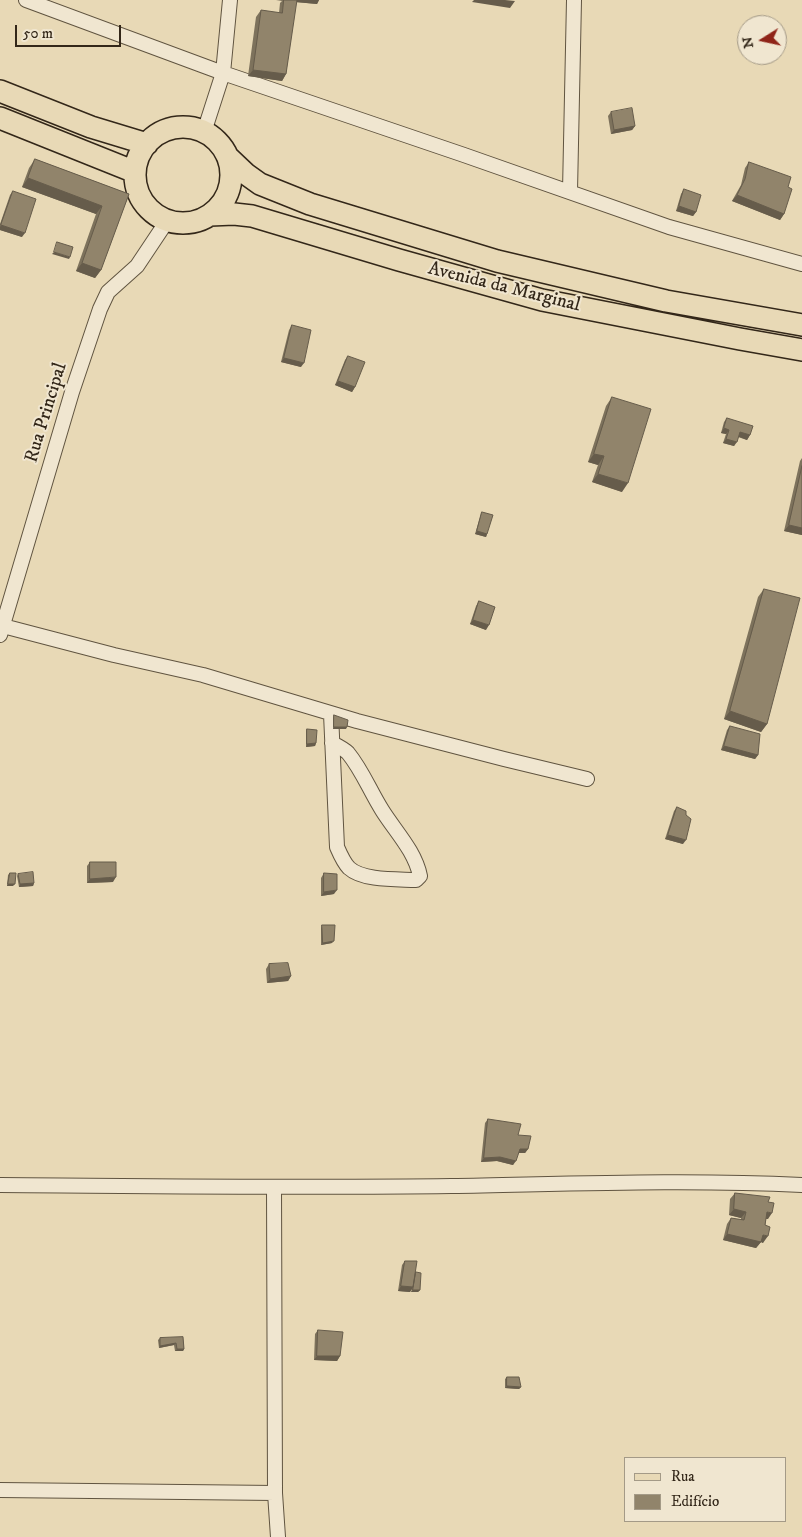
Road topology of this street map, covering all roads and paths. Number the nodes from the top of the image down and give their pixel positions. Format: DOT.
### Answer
graph roads {
  1 [pos="26,0"];
  2 [pos="230,0"];
  3 [pos="574,0"];
  4 [pos="223,73"];
  5 [pos="0,92"];
  6 [pos="0,118"];
  7 [pos="204,132"];
  8 [pos="147,144"];
  9 [pos="227,156"];
  10 [pos="135,172"];
  11 [pos="570,191"];
  12 [pos="210,215"];
  13 [pos="166,220"];
  14 [pos="802,264"];
  15 [pos="802,325"];
  16 [pos="802,350"];
  17 [pos="1,630"];
  18 [pos="331,714"];
  19 [pos="332,742"];
  20 [pos="587,779"];
  21 [pos="0,1185"];
  22 [pos="802,1185"];
  23 [pos="274,1187"];
  24 [pos="0,1490"];
  25 [pos="275,1493"];
  26 [pos="278,1537"];
  1 -- 4 [label="street"];
  2 -- 4 [label="street"];
  3 -- 11 [label="street"];
  4 -- 7 [label="street"];
  4 -- 11 [label="street"];
  5 -- 8 [label="main road"];
  6 -- 10 [label="main road"];
  7 -- 8 [label="main road"];
  7 -- 9 [label="main road"];
  8 -- 10 [label="main road"];
  9 -- 12 [label="main road"];
  9 -- 15 [label="main road, Avenida da Marginal"];
  10 -- 13 [label="main road"];
  11 -- 14 [label="street"];
  12 -- 13 [label="main road"];
  12 -- 16 [label="main road, Avenida da Marginal"];
  13 -- 17 [label="street, Rua Principal"];
  17 -- 18 [label="street"];
  18 -- 19 [label="street"];
  18 -- 20 [label="street"];
  19 -- 19 [label="street"];
  21 -- 23 [label="street"];
  22 -- 23 [label="street"];
  23 -- 25 [label="street"];
  24 -- 25 [label="street"];
  25 -- 26 [label="street"];
}
